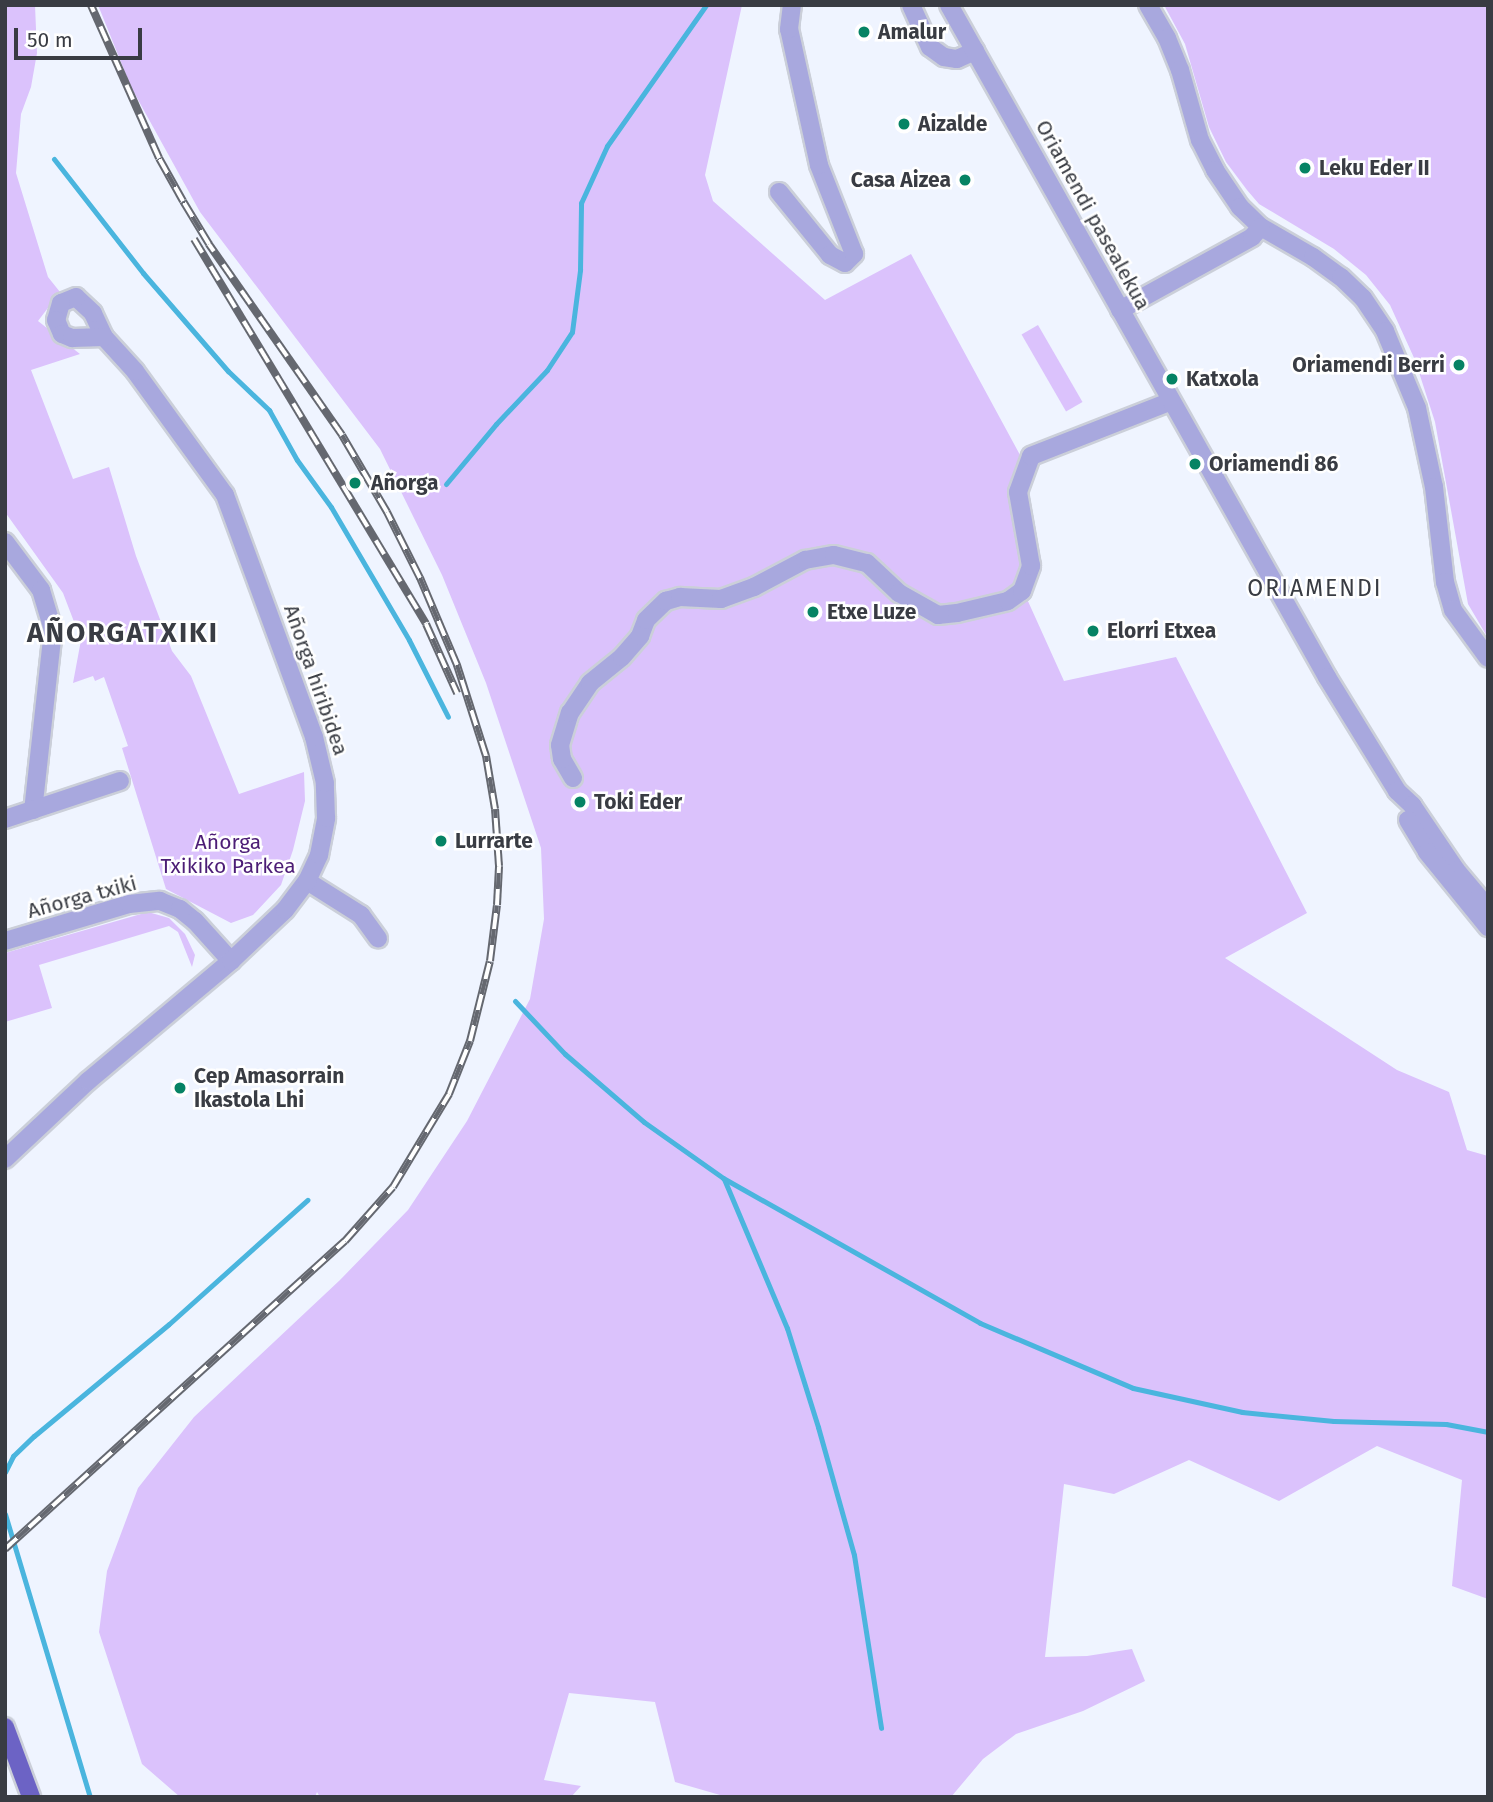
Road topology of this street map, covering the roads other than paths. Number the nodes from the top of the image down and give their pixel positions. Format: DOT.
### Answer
graph roads {
  1 [pos="792,5"];
  2 [pos="911,5"];
  3 [pos="949,5"];
  4 [pos="1148,5"];
  5 [pos="975,51"];
  6 [pos="779,192"];
  7 [pos="1261,228"];
  8 [pos="1120,310"];
  9 [pos="104,337"];
  10 [pos="1171,401"];
  11 [pos="5,542"];
  12 [pos="1488,658"];
  13 [pos="573,778"];
  14 [pos="120,782"];
  15 [pos="1397,790"];
  16 [pos="33,810"];
  17 [pos="5,819"];
  18 [pos="307,881"];
  19 [pos="1488,908"];
  20 [pos="1488,927"];
  21 [pos="378,938"];
  22 [pos="5,941"];
  23 [pos="230,961"];
  24 [pos="5,1158"];
  25 [pos="5,1727"];
  26 [pos="31,1797"];
  1 -- 6 [label="street"];
  2 -- 5 [label="street"];
  3 -- 5 [label="street, Oriamendi pasealekua"];
  4 -- 7 [label="street"];
  5 -- 8 [label="street, Oriamendi pasealekua"];
  7 -- 8 [label="street"];
  7 -- 12 [label="street"];
  8 -- 10 [label="street, Oriamendi pasealekua"];
  9 -- 9 [label="street, Añorga hiribidea"];
  9 -- 18 [label="street, Añorga hiribidea"];
  10 -- 13 [label="street"];
  10 -- 15 [label="street, Oriamendi pasealekua"];
  11 -- 16 [label="street"];
  14 -- 16 [label="street"];
  15 -- 19 [label="street, Oriamendi pasealekua"];
  15 -- 20 [label="street, Oriamendi pasealekua"];
  16 -- 17 [label="street"];
  18 -- 21 [label="street"];
  18 -- 23 [label="street, Añorga hiribidea"];
  22 -- 23 [label="street, Añorga txiki"];
  23 -- 24 [label="street, Añorga hiribidea"];
  25 -- 26 [label="main road"];
}
